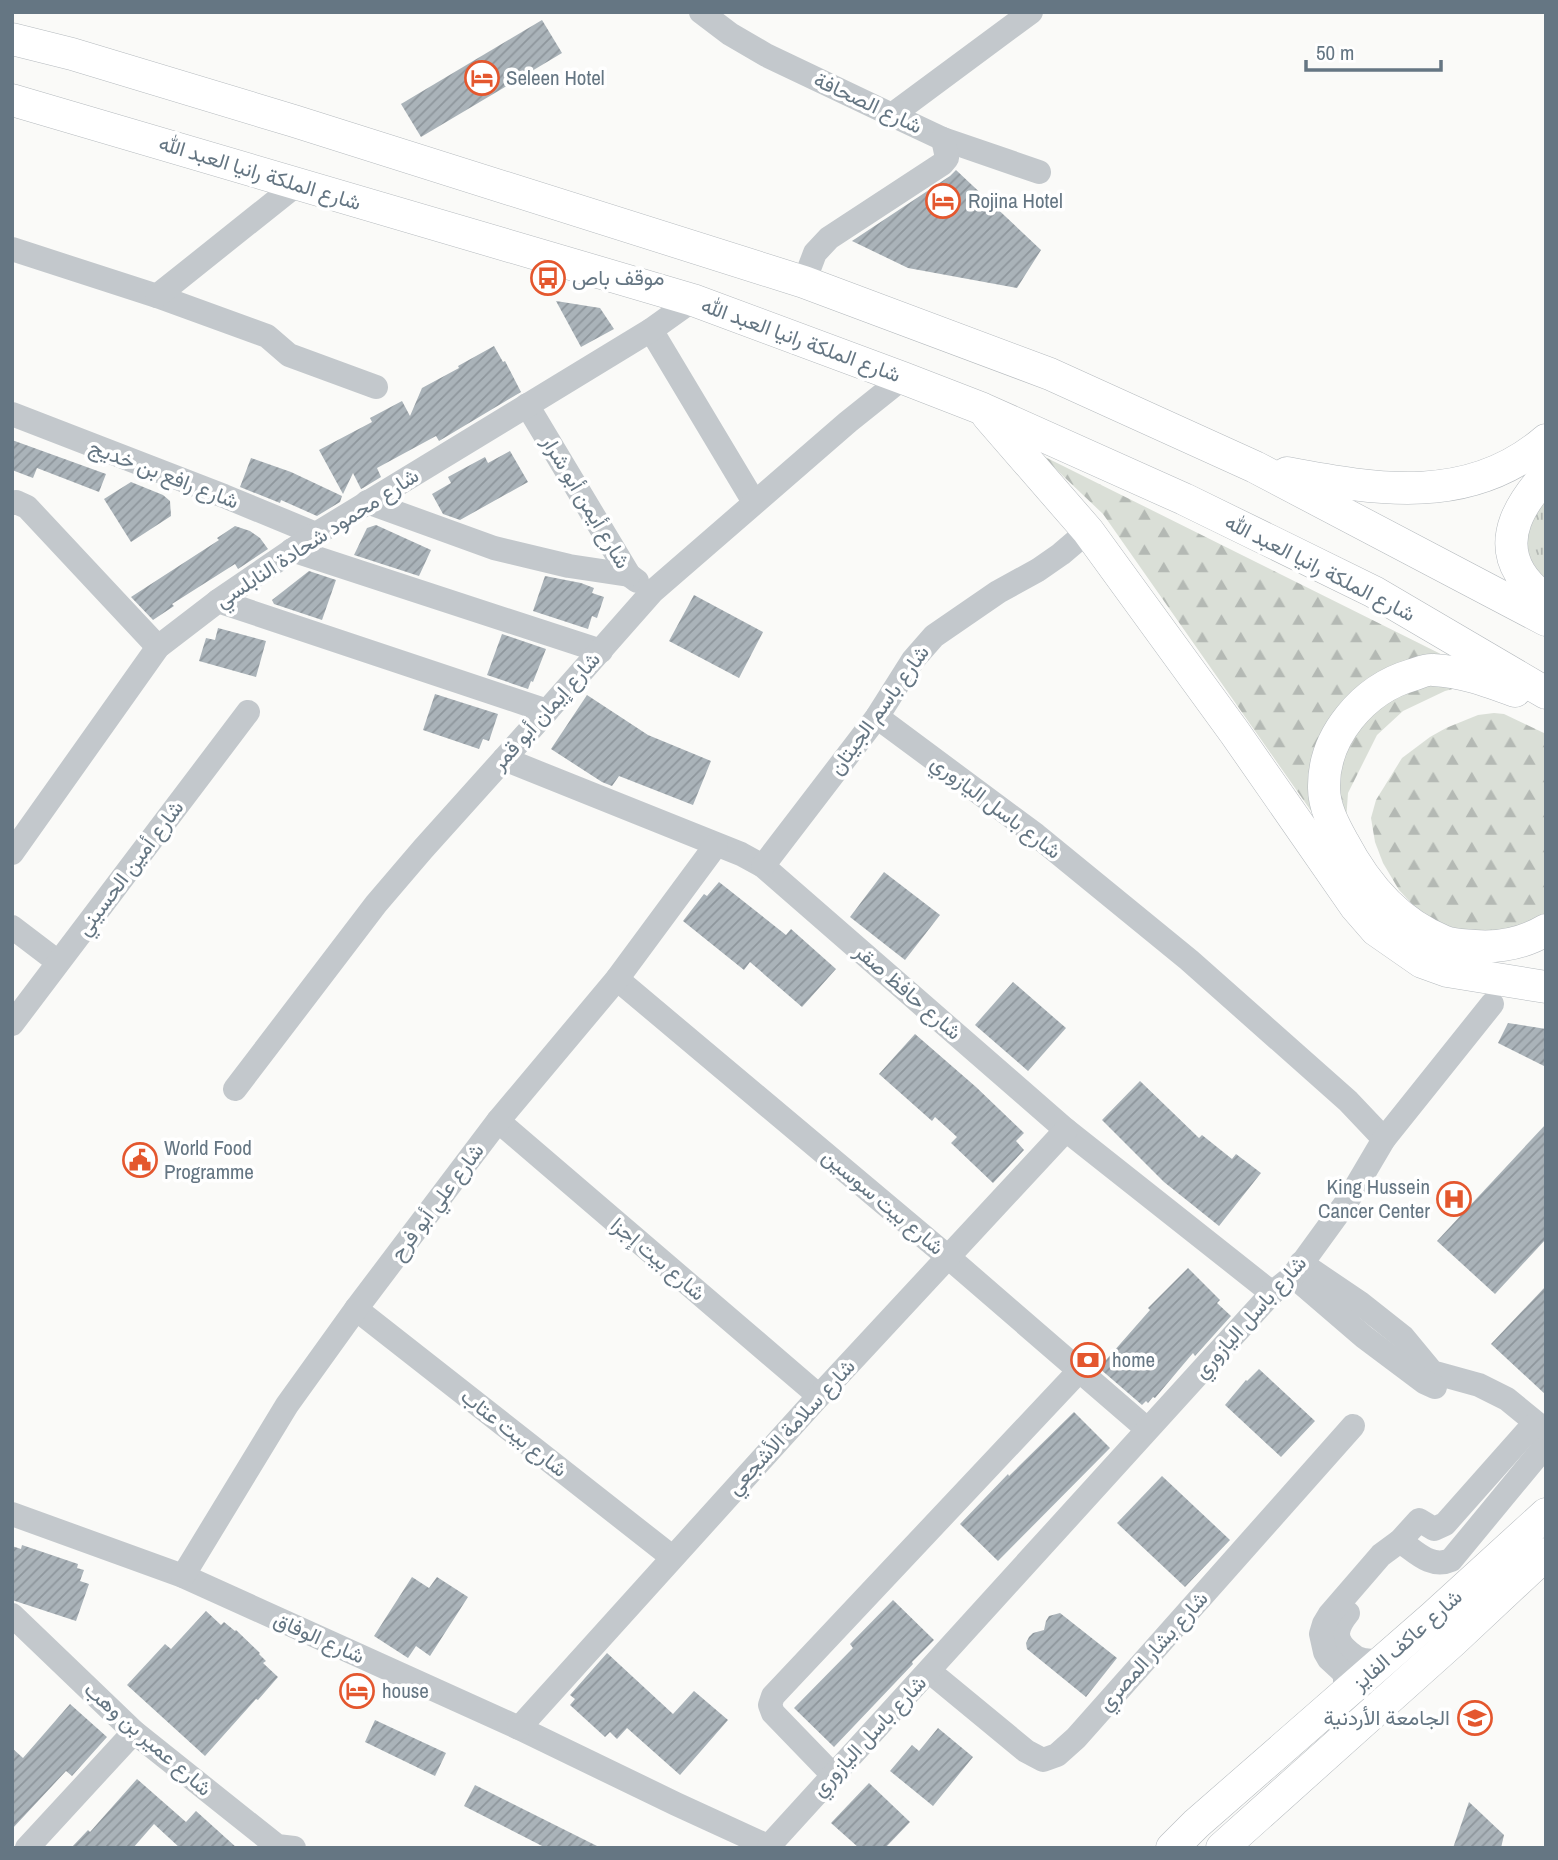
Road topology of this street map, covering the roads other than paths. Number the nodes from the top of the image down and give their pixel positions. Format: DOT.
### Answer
graph roads {
  1 [pos="1031,12"];
  2 [pos="704,13"];
  3 [pos="12,39"];
  4 [pos="12,100"];
  5 [pos="891,115"];
  6 [pos="943,139"];
  7 [pos="1039,172"];
  8 [pos="296,184"];
  9 [pos="12,249"];
  10 [pos="804,282"];
  11 [pos="157,296"];
  12 [pos="693,300"];
  13 [pos="652,330"];
  14 [pos="904,377"];
  15 [pos="376,387"];
  16 [pos="527,405"];
  17 [pos="983,409"];
  18 [pos="12,414"];
  19 [pos="1546,440"];
  20 [pos="1255,467"];
  21 [pos="1546,475"];
  22 [pos="367,502"];
  23 [pos="754,502"];
  24 [pos="12,503"];
  25 [pos="1088,531"];
  26 [pos="316,534"];
  27 [pos="292,550"];
  28 [pos="629,575"];
  29 [pos="652,592"];
  30 [pos="218,600"];
  31 [pos="1546,601"];
  32 [pos="1546,620"];
  33 [pos="158,648"];
  34 [pos="601,651"];
  35 [pos="1546,693"];
  36 [pos="1546,699"];
  37 [pos="547,711"];
  38 [pos="248,712"];
  39 [pos="877,717"];
  40 [pos="503,759"];
  41 [pos="716,845"];
  42 [pos="12,853"];
  43 [pos="763,866"];
  44 [pos="12,927"];
  45 [pos="1546,930"];
  46 [pos="58,962"];
  47 [pos="617,979"];
  48 [pos="1546,987"];
  49 [pos="1492,1004"];
  50 [pos="12,1024"];
  51 [pos="235,1089"];
  52 [pos="498,1121"];
  53 [pos="1066,1130"];
  54 [pos="1384,1139"];
  55 [pos="948,1257"];
  56 [pos="1297,1270"];
  57 [pos="1272,1293"];
  58 [pos="356,1309"];
  59 [pos="1079,1371"];
  60 [pos="819,1396"];
  61 [pos="1353,1426"];
  62 [pos="1147,1429"];
  63 [pos="1541,1431"];
  64 [pos="1546,1514"];
  65 [pos="17,1518"];
  66 [pos="1400,1541"];
  67 [pos="1546,1553"];
  68 [pos="672,1557"];
  69 [pos="183,1576"];
  70 [pos="12,1615"];
  71 [pos="1387,1659"];
  72 [pos="929,1671"];
  73 [pos="1340,1699"];
  74 [pos="519,1728"];
  75 [pos="134,1732"];
  76 [pos="833,1775"];
  77 [pos="12,1843"];
  78 [pos="282,1847"];
  79 [pos="770,1847"];
  80 [pos="18,1848"];
  81 [pos="27,1848"];
  82 [pos="1172,1848"];
  83 [pos="1222,1848"];
  1 -- 5 [label="street"];
  2 -- 5 [label="street, شارع الصحافة"];
  3 -- 10 [label="main road"];
  4 -- 8 [label="main road, شارع الملكة رانيا العبد الله"];
  5 -- 6 [label="street, شارع الصحافة"];
  6 -- 7 [label="street, شارع الصحافة"];
  6 -- 10 [label="street"];
  8 -- 11 [label="street"];
  8 -- 12 [label="main road, شارع الملكة رانيا العبد الله"];
  9 -- 11 [label="street"];
  10 -- 20 [label="main road"];
  11 -- 15 [label="street"];
  12 -- 13 [label="street, شارع محمود شحادة النابلسي"];
  12 -- 14 [label="main road, شارع الملكة رانيا العبد الله"];
  13 -- 16 [label="street, شارع محمود شحادة النابلسي"];
  13 -- 23 [label="street"];
  14 -- 17 [label="main road, شارع الملكة رانيا العبد الله"];
  14 -- 23 [label="street, شارع إيمان أبو قمر"];
  16 -- 22 [label="street, شارع محمود شحادة النابلسي"];
  16 -- 28 [label="street, شارع أيمن أبو شرار"];
  17 -- 25 [label="main road"];
  17 -- 35 [label="main road, شارع الملكة رانيا العبد الله"];
  18 -- 26 [label="street, شارع رافع بن خديج"];
  19 -- 20 [label="main road"];
  20 -- 32 [label="main road"];
  21 -- 31 [label="main road"];
  22 -- 26 [label="street, شارع محمود شحادة النابلسي"];
  22 -- 28 [label="street"];
  23 -- 29 [label="street, شارع إيمان أبو قمر"];
  24 -- 33 [label="street"];
  25 -- 39 [label="street, شارع باسم الجيتان"];
  25 -- 48 [label="main road"];
  26 -- 27 [label="street, شارع محمود شحادة النابلسي"];
  27 -- 30 [label="street, شارع محمود شحادة النابلسي"];
  27 -- 34 [label="street"];
  28 -- 29 [label="street, شارع أيمن أبو شرار"];
  29 -- 34 [label="street, شارع إيمان أبو قمر"];
  30 -- 33 [label="street, شارع محمود شحادة النابلسي"];
  30 -- 37 [label="street"];
  33 -- 42 [label="street, شارع محمود شحادة النابلسي"];
  34 -- 37 [label="street, شارع إيمان أبو قمر"];
  36 -- 45 [label="main road"];
  37 -- 40 [label="street, شارع إيمان أبو قمر"];
  38 -- 46 [label="street, شارع أمين الحسيني"];
  39 -- 43 [label="street, شارع باسم الجيتان"];
  39 -- 54 [label="street, شارع باسل اليازوري"];
  40 -- 41 [label="street, شارع حافظ صقر"];
  40 -- 51 [label="street, شارع إيمان أبو قمر"];
  41 -- 43 [label="street, شارع حافظ صقر"];
  41 -- 47 [label="street, شارع علي أبو فرح"];
  43 -- 53 [label="street, شارع حافظ صقر"];
  44 -- 46 [label="street"];
  46 -- 50 [label="street, شارع أمين الحسيني"];
  47 -- 52 [label="street, شارع علي أبو فرح"];
  47 -- 55 [label="street, شارع بيت سوسين"];
  49 -- 54 [label="street"];
  52 -- 58 [label="street, شارع علي أبو فرح"];
  52 -- 60 [label="street, شارع بيت إجزا"];
  53 -- 55 [label="street, شارع سلامة الأشجعي"];
  53 -- 57 [label="street, شارع حافظ صقر"];
  54 -- 56 [label="street, شارع باسل اليازوري"];
  55 -- 59 [label="street, شارع بيت سوسين"];
  55 -- 60 [label="street, شارع سلامة الأشجعي"];
  56 -- 57 [label="street, شارع باسل اليازوري"];
  56 -- 63 [label="street"];
  57 -- 62 [label="street, شارع باسل اليازوري"];
  58 -- 68 [label="street, شارع بيت عتاب"];
  58 -- 69 [label="street, شارع علي أبو فرح"];
  59 -- 62 [label="street, شارع بيت سوسين"];
  59 -- 76 [label="street"];
  60 -- 68 [label="street, شارع سلامة الأشجعي"];
  61 -- 72 [label="street, شارع بشار المصري"];
  62 -- 72 [label="street, شارع باسل اليازوري"];
  63 -- 66 [label="street"];
  63 -- 66 [label="street"];
  64 -- 71 [label="main road, شارع عاكف الفايز"];
  65 -- 69 [label="street, شارع الوفاق"];
  66 -- 71 [label="street"];
  66 -- 73 [label="street"];
  67 -- 83 [label="main road, شارع عاكف الفايز"];
  68 -- 74 [label="street, شارع سلامة الأشجعي"];
  69 -- 74 [label="street, شارع الوفاق"];
  70 -- 75 [label="street, شارع عمير بن وهب"];
  71 -- 73 [label="main road, شارع عاكف الفايز"];
  72 -- 76 [label="street, شارع باسل اليازوري"];
  73 -- 82 [label="main road, شارع عاكف الفايز"];
  74 -- 79 [label="street, شارع الوفاق"];
  75 -- 78 [label="street, شارع عمير بن وهب"];
  75 -- 81 [label="street"];
  76 -- 79 [label="street, شارع باسل اليازوري"];
  77 -- 80 [label="street"];
}
